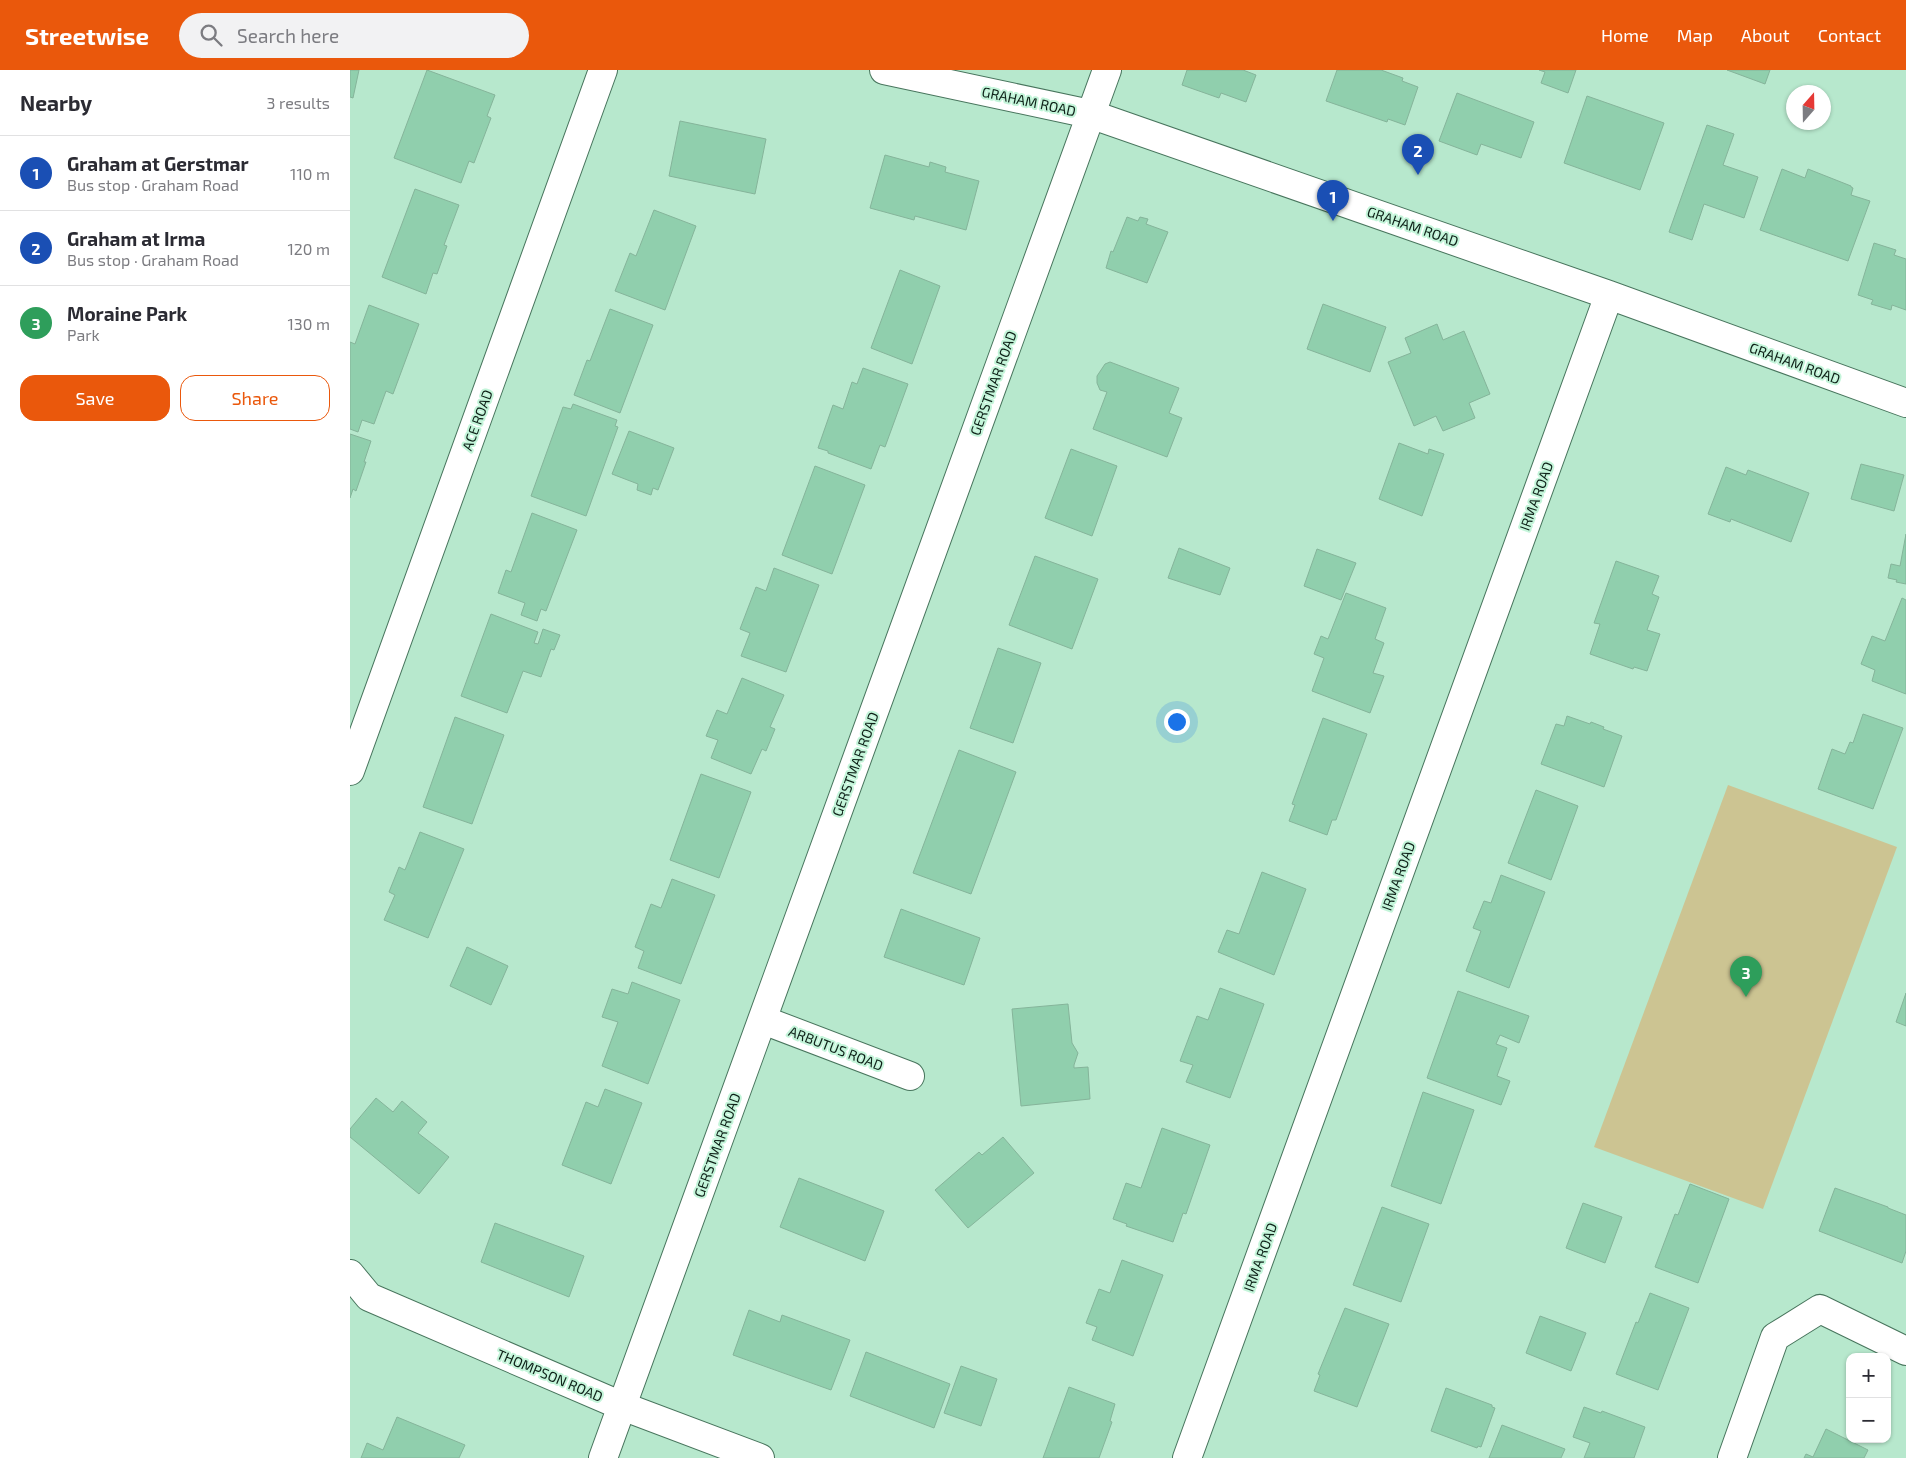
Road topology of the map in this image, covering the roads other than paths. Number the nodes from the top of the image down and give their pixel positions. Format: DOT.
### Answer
graph roads {
  1 [pos="603,70"];
  2 [pos="884,70"];
  3 [pos="1107,70"];
  4 [pos="1090,114"];
  5 [pos="1609,295"];
  6 [pos="1906,403"];
  7 [pos="350,770"];
  8 [pos="763,1020"];
  9 [pos="910,1076"];
  10 [pos="350,1274"];
  11 [pos="1906,1350"];
  12 [pos="622,1406"];
  13 [pos="603,1458"];
  14 [pos="760,1458"];
  15 [pos="1187,1458"];
  16 [pos="1732,1458"];
  1 -- 7 [label="street, ACE ROAD"];
  2 -- 4 [label="street, GRAHAM ROAD"];
  3 -- 4 [label="street, GERSTMAR ROAD"];
  4 -- 5 [label="street, GRAHAM ROAD"];
  4 -- 8 [label="street, GERSTMAR ROAD"];
  5 -- 6 [label="street, GRAHAM ROAD"];
  5 -- 15 [label="street, IRMA ROAD"];
  8 -- 9 [label="street, ARBUTUS ROAD"];
  8 -- 12 [label="street, GERSTMAR ROAD"];
  10 -- 12 [label="street, THOMPSON ROAD"];
  11 -- 16 [label="street"];
  12 -- 13 [label="street, GERSTMAR ROAD"];
  12 -- 14 [label="street, THOMPSON ROAD"];
}
